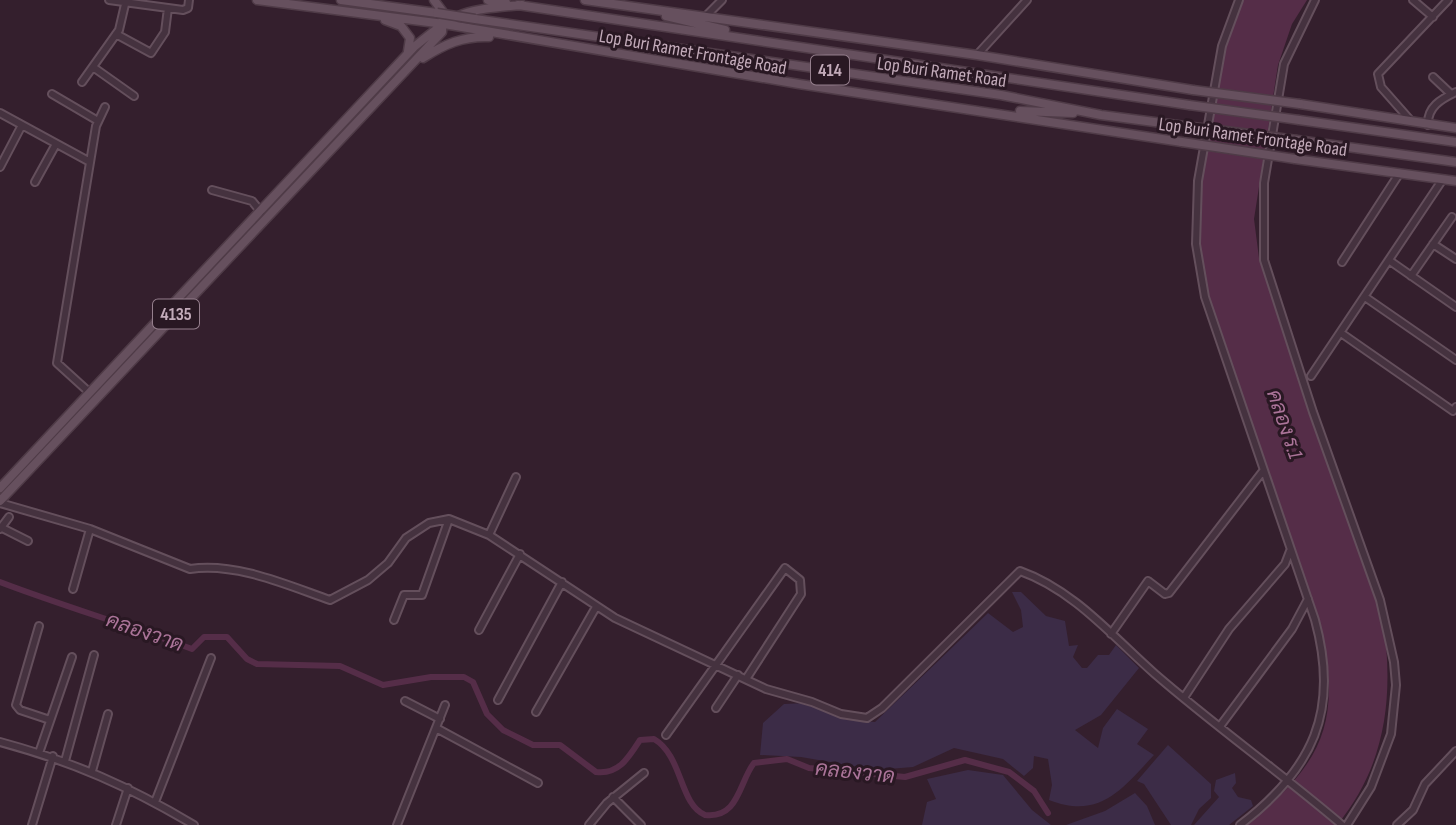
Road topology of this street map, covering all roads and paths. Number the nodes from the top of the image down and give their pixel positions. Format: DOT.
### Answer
graph roads {
  1 [pos="109,0"];
  2 [pos="189,0"];
  3 [pos="257,0"];
  4 [pos="341,0"];
  5 [pos="434,0"];
  6 [pos="488,0"];
  7 [pos="585,0"];
  8 [pos="722,0"];
  9 [pos="1027,0"];
  10 [pos="1239,0"];
  11 [pos="1315,0"];
  12 [pos="1413,0"];
  13 [pos="1448,0"];
  14 [pos="125,1"];
  15 [pos="522,5"];
  16 [pos="168,8"];
  17 [pos="636,9"];
  18 [pos="365,14"];
  19 [pos="706,16"];
  20 [pos="1433,17"];
  21 [pos="444,24"];
  22 [pos="116,34"];
  23 [pos="527,40"];
  24 [pos="779,43"];
  25 [pos="977,55"];
  26 [pos="405,57"];
  27 [pos="414,64"];
  28 [pos="93,67"];
  29 [pos="1004,76"];
  30 [pos="1433,77"];
  31 [pos="82,82"];
  32 [pos="1453,93"];
  33 [pos="52,94"];
  34 [pos="1001,94"];
  35 [pos="134,96"];
  36 [pos="105,107"];
  37 [pos="970,108"];
  38 [pos="0,114"];
  39 [pos="1101,115"];
  40 [pos="99,121"];
  41 [pos="1411,121"];
  42 [pos="22,125"];
  43 [pos="1427,125"];
  44 [pos="1456,128"];
  45 [pos="1456,142"];
  46 [pos="56,144"];
  47 [pos="90,162"];
  48 [pos="1456,162"];
  49 [pos="0,167"];
  50 [pos="1399,174"];
  51 [pos="1443,179"];
  52 [pos="1456,181"];
  53 [pos="35,182"];
  54 [pos="212,190"];
  55 [pos="261,212"];
  56 [pos="1452,217"];
  57 [pos="1433,244"];
  58 [pos="1456,259"];
  59 [pos="1390,261"];
  60 [pos="1342,262"];
  61 [pos="1411,276"];
  62 [pos="1365,297"];
  63 [pos="1456,307"];
  64 [pos="1341,333"];
  65 [pos="1456,360"];
  66 [pos="1311,376"];
  67 [pos="90,393"];
  68 [pos="1456,407"];
  69 [pos="1263,471"];
  70 [pos="516,477"];
  71 [pos="0,488"];
  72 [pos="0,502"];
  73 [pos="9,517"];
  74 [pos="449,519"];
  75 [pos="0,528"];
  76 [pos="90,529"];
  77 [pos="489,535"];
  78 [pos="28,541"];
  79 [pos="1291,550"];
  80 [pos="520,554"];
  81 [pos="562,582"];
  82 [pos="73,589"];
  83 [pos="1308,599"];
  84 [pos="597,607"];
  85 [pos="394,620"];
  86 [pos="39,626"];
  87 [pos="479,630"];
  88 [pos="1111,634"];
  89 [pos="94,655"];
  90 [pos="72,657"];
  91 [pos="211,658"];
  92 [pos="716,664"];
  93 [pos="738,675"];
  94 [pos="747,679"];
  95 [pos="1185,696"];
  96 [pos="498,700"];
  97 [pos="405,701"];
  98 [pos="445,705"];
  99 [pos="716,708"];
  100 [pos="536,712"];
  101 [pos="108,714"];
  102 [pos="440,719"];
  103 [pos="50,720"];
  104 [pos="1221,725"];
  105 [pos="436,728"];
  106 [pos="666,734"];
  107 [pos="0,742"];
  108 [pos="1456,751"];
  109 [pos="39,753"];
  110 [pos="53,757"];
  111 [pos="65,761"];
  112 [pos="92,771"];
  113 [pos="644,773"];
  114 [pos="1289,781"];
  115 [pos="538,783"];
  116 [pos="128,788"];
  117 [pos="613,797"];
  118 [pos="155,802"];
  119 [pos="179,816"];
  120 [pos="1343,824"];
  121 [pos="32,825"];
  122 [pos="116,825"];
  123 [pos="176,825"];
  124 [pos="194,825"];
  125 [pos="397,825"];
  126 [pos="589,825"];
  127 [pos="641,825"];
  128 [pos="1240,825"];
  129 [pos="1397,825"];
  1 -- 14 [label="street"];
  2 -- 16 [label="street"];
  3 -- 18 [label="main road, Lop Buri Ramet Frontage Road / 414"];
  4 -- 34 [label="main road, Lop Buri Ramet Road / 414, bridge"];
  5 -- 21 [label="main road"];
  6 -- 15 [label="main road, Lop Buri Ramet Road / 414"];
  7 -- 17 [label="main road, Lop Buri Ramet Frontage Road / 414"];
  8 -- 19 [label="street"];
  9 -- 25 [label="street"];
  10 -- 69 [label="street"];
  11 -- 120 [label="street"];
  12 -- 20 [label="street"];
  13 -- 20 [label="street"];
  14 -- 16 [label="street"];
  14 -- 22 [label="street"];
  15 -- 21 [label="main road, 4135"];
  15 -- 24 [label="main road, Lop Buri Ramet Road / 414"];
  16 -- 22 [label="street"];
  17 -- 19 [label="main road, Lop Buri Ramet Frontage Road / 414"];
  17 -- 24 [label="main road"];
  18 -- 21 [label="main road, Lop Buri Ramet Frontage Road / 414"];
  18 -- 26 [label="main road"];
  19 -- 25 [label="main road, Lop Buri Ramet Frontage Road / 414"];
  20 -- 41 [label="street"];
  21 -- 23 [label="main road, Lop Buri Ramet Frontage Road / 414"];
  21 -- 26 [label="main road, 4135"];
  21 -- 27 [label="main road, 4135"];
  22 -- 28 [label="street"];
  23 -- 27 [label="main road"];
  23 -- 37 [label="main road, Lop Buri Ramet Frontage Road / 414"];
  24 -- 29 [label="main road, Lop Buri Ramet Road / 414"];
  25 -- 41 [label="main road, Lop Buri Ramet Frontage Road / 414, bridge"];
  26 -- 55 [label="main road, 4135"];
  27 -- 72 [label="main road, 4135"];
  28 -- 31 [label="street"];
  28 -- 35 [label="street"];
  29 -- 34 [label="main road"];
  29 -- 45 [label="main road, Lop Buri Ramet Road / 414, bridge"];
  30 -- 32 [label="street"];
  32 -- 43 [label="street"];
  33 -- 40 [label="street"];
  34 -- 39 [label="main road, Lop Buri Ramet Road / 414"];
  36 -- 40 [label="street"];
  37 -- 39 [label="main road"];
  37 -- 50 [label="main road, Lop Buri Ramet Frontage Road / 414, bridge"];
  38 -- 42 [label="street"];
  39 -- 48 [label="main road, Lop Buri Ramet Road / 414, bridge"];
  40 -- 47 [label="street"];
  41 -- 43 [label="main road, Lop Buri Ramet Frontage Road / 414"];
  42 -- 46 [label="street"];
  42 -- 49 [label="street"];
  43 -- 44 [label="main road, Lop Buri Ramet Frontage Road / 414"];
  46 -- 47 [label="street"];
  46 -- 53 [label="street"];
  47 -- 67 [label="street"];
  50 -- 51 [label="main road, Lop Buri Ramet Frontage Road / 414"];
  50 -- 60 [label="street"];
  51 -- 52 [label="main road, Lop Buri Ramet Frontage Road / 414"];
  51 -- 59 [label="street"];
  54 -- 55 [label="street"];
  55 -- 67 [label="main road, 4135"];
  56 -- 57 [label="street"];
  57 -- 58 [label="street"];
  57 -- 61 [label="street"];
  59 -- 61 [label="street"];
  59 -- 62 [label="street"];
  61 -- 63 [label="street"];
  62 -- 64 [label="street"];
  62 -- 65 [label="street"];
  64 -- 66 [label="street"];
  64 -- 68 [label="street"];
  67 -- 71 [label="main road, 4135"];
  69 -- 79 [label="street"];
  69 -- 88 [label="street"];
  70 -- 77 [label="street"];
  72 -- 76 [label="street"];
  73 -- 75 [label="street"];
  74 -- 76 [label="street"];
  74 -- 77 [label="street"];
  74 -- 85 [label="street"];
  75 -- 78 [label="street"];
  76 -- 82 [label="street"];
  77 -- 80 [label="street"];
  79 -- 83 [label="street"];
  79 -- 95 [label="street"];
  80 -- 81 [label="street"];
  80 -- 87 [label="street"];
  81 -- 84 [label="street"];
  81 -- 96 [label="street"];
  83 -- 104 [label="street"];
  83 -- 114 [label="street"];
  84 -- 92 [label="street"];
  84 -- 100 [label="street"];
  86 -- 103 [label="street"];
  88 -- 94 [label="street"];
  88 -- 95 [label="street"];
  89 -- 111 [label="street"];
  90 -- 103 [label="street"];
  91 -- 118 [label="street"];
  92 -- 93 [label="street"];
  92 -- 94 [label="street"];
  92 -- 106 [label="street"];
  93 -- 94 [label="street"];
  93 -- 99 [label="street"];
  95 -- 104 [label="street"];
  97 -- 102 [label="street"];
  98 -- 102 [label="street"];
  101 -- 112 [label="street"];
  102 -- 105 [label="street"];
  103 -- 109 [label="street"];
  104 -- 114 [label="street"];
  105 -- 115 [label="street"];
  105 -- 125 [label="street"];
  107 -- 109 [label="street"];
  108 -- 129 [label="street"];
  109 -- 110 [label="street"];
  110 -- 111 [label="street"];
  110 -- 121 [label="street"];
  111 -- 112 [label="street"];
  112 -- 116 [label="street"];
  113 -- 117 [label="street"];
  114 -- 120 [label="street"];
  114 -- 128 [label="street"];
  116 -- 118 [label="street"];
  116 -- 122 [label="street"];
  117 -- 126 [label="street"];
  117 -- 127 [label="street"];
  118 -- 119 [label="street"];
  119 -- 123 [label="street"];
  119 -- 124 [label="street"];
}
